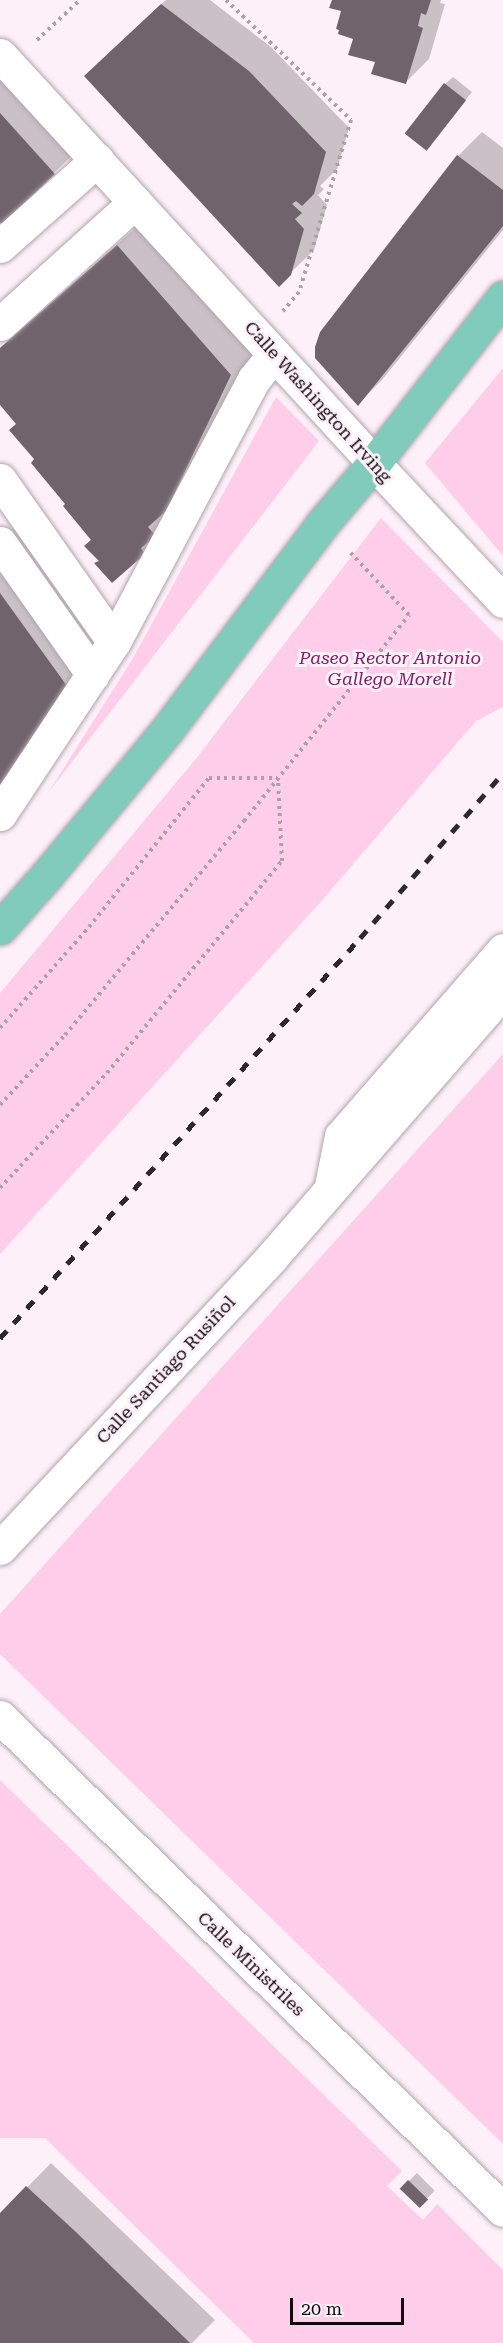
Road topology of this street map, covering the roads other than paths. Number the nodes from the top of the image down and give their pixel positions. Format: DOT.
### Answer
graph roads {
  1 [pos="0,55"];
  2 [pos="97,160"];
  3 [pos="135,202"];
  4 [pos="0,246"];
  5 [pos="503,297"];
  6 [pos="0,324"];
  7 [pos="274,354"];
  8 [pos="374,463"];
  9 [pos="0,480"];
  10 [pos="0,543"];
  11 [pos="503,600"];
  12 [pos="114,642"];
  13 [pos="93,675"];
  14 [pos="0,814"];
  15 [pos="0,927"];
  16 [pos="503,950"];
  17 [pos="503,991"];
  18 [pos="330,1191"];
  19 [pos="0,1548"];
  20 [pos="0,1718"];
  21 [pos="503,2210"];
  1 -- 2 [label="street, Calle Washington Irving"];
  2 -- 3 [label="street, Calle Washington Irving"];
  2 -- 4 [label="street"];
  3 -- 6 [label="street"];
  3 -- 7 [label="street, Calle Washington Irving"];
  5 -- 8 [label="main road"];
  7 -- 8 [label="street, Calle Washington Irving"];
  7 -- 12 [label="street"];
  8 -- 11 [label="street, Calle Washington Irving"];
  8 -- 15 [label="main road"];
  9 -- 12 [label="street"];
  10 -- 13 [label="street"];
  12 -- 13 [label="street"];
  13 -- 14 [label="street"];
  16 -- 18 [label="street"];
  17 -- 18 [label="street, Calle Santiago Rusiñol"];
  18 -- 19 [label="street, Calle Santiago Rusiñol"];
  20 -- 21 [label="street, Calle Ministriles"];
}
